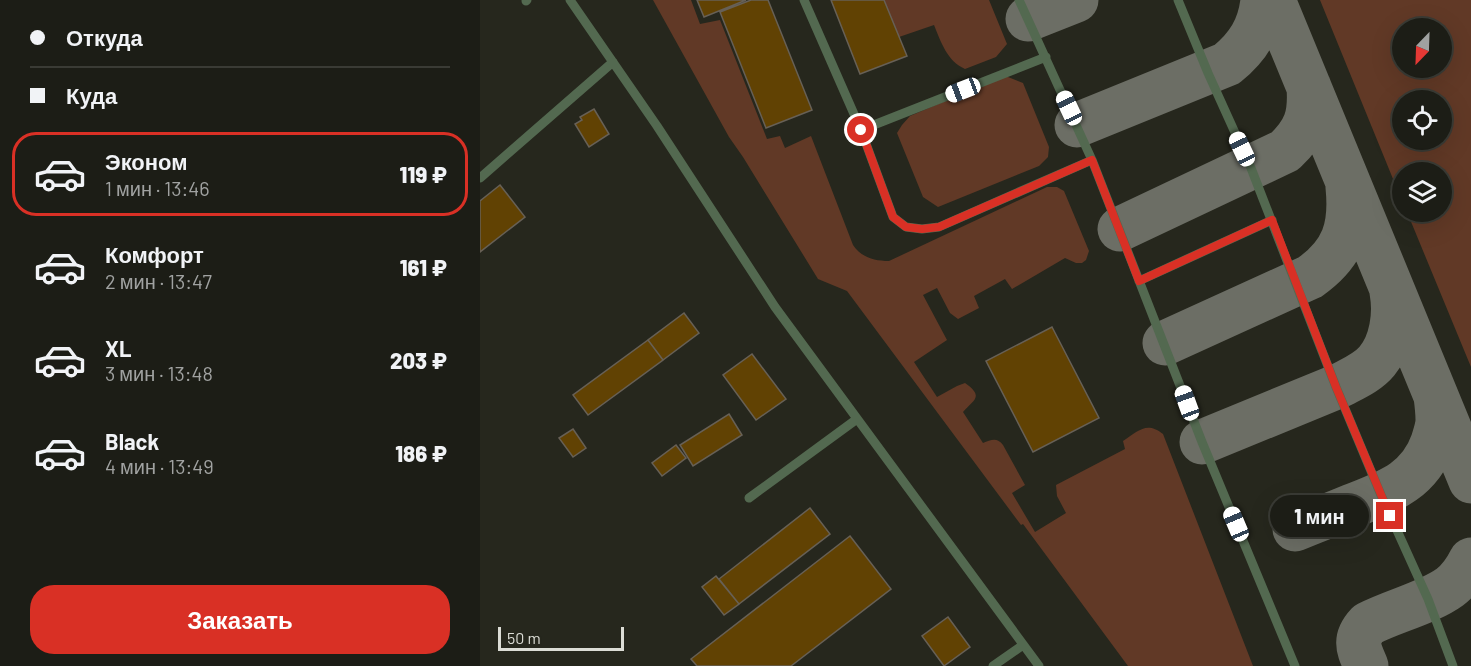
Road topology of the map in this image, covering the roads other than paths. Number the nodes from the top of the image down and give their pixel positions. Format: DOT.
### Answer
graph roads {
  1 [pos="570,0"];
  2 [pos="804,0"];
  3 [pos="1019,0"];
  4 [pos="1178,0"];
  5 [pos="1046,57"];
  6 [pos="613,62"];
  7 [pos="861,130"];
  8 [pos="1092,160"];
  9 [pos="480,178"];
  10 [pos="1272,220"];
  11 [pos="1139,281"];
  12 [pos="857,418"];
  13 [pos="748,498"];
  14 [pos="1023,645"];
  15 [pos="993,666"];
  16 [pos="1039,666"];
  17 [pos="1295,666"];
  18 [pos="1453,666"];
  1 -- 6 [label="lane"];
  2 -- 7 [label="lane"];
  3 -- 5 [label="lane"];
  4 -- 10 [label="lane"];
  5 -- 7 [label="lane"];
  5 -- 8 [label="lane"];
  6 -- 9 [label="lane"];
  6 -- 12 [label="lane"];
  7 -- 8 [label="lane"];
  8 -- 11 [label="lane"];
  10 -- 11 [label="lane"];
  10 -- 18 [label="lane"];
  11 -- 17 [label="lane"];
  12 -- 13 [label="lane"];
  12 -- 14 [label="lane"];
  14 -- 15 [label="lane"];
  14 -- 16 [label="lane"];
}
